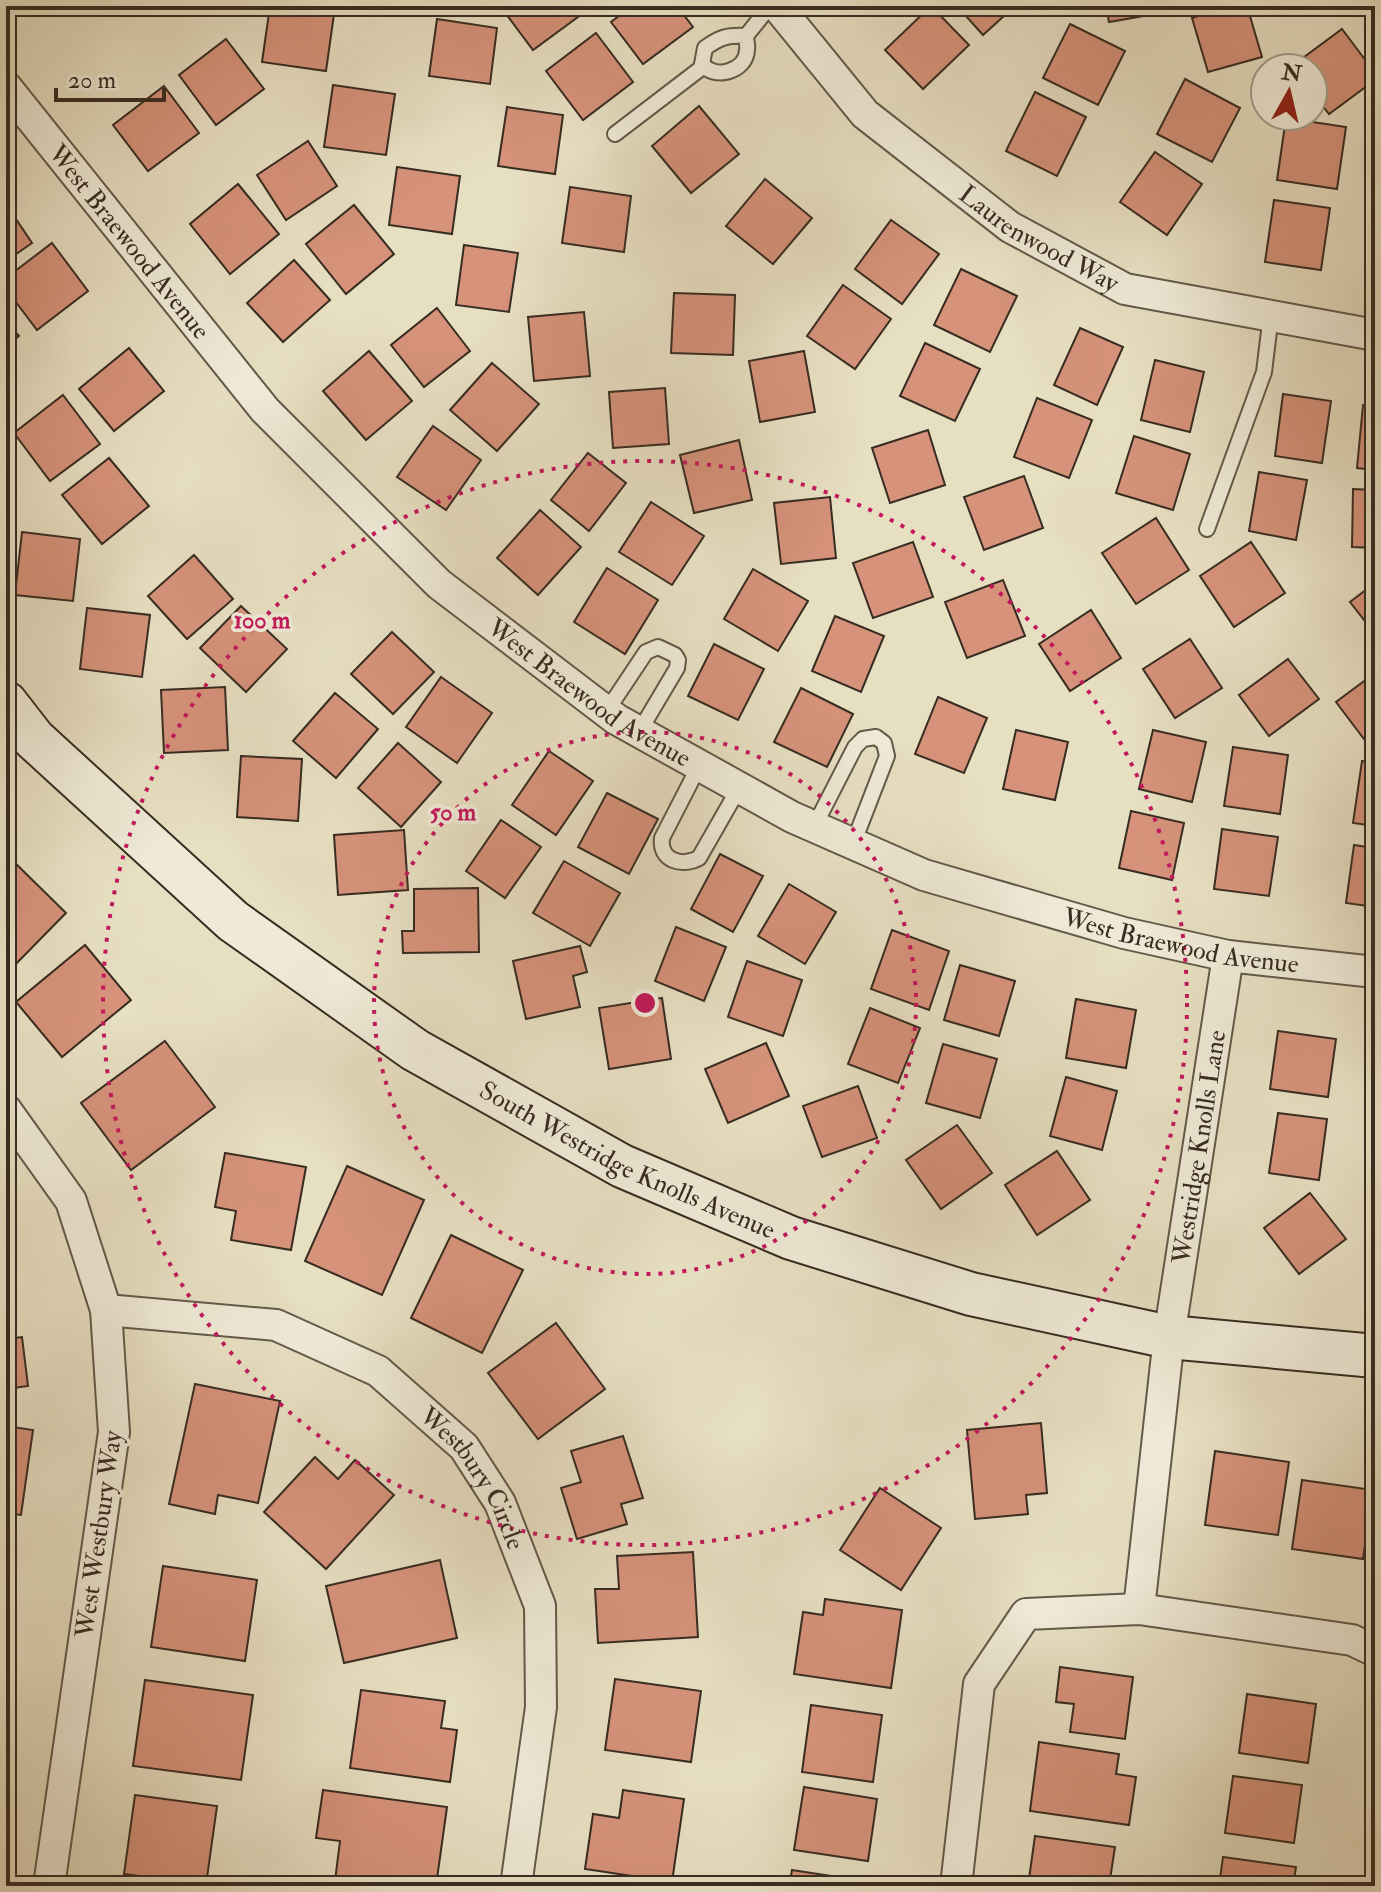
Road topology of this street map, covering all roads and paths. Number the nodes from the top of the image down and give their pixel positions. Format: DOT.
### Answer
graph roads {
  1 [pos="770,6"];
  2 [pos="777,6"];
  3 [pos="746,36"];
  4 [pos="704,66"];
  5 [pos="6,87"];
  6 [pos="615,134"];
  7 [pos="1271,315"];
  8 [pos="1375,335"];
  9 [pos="1207,529"];
  10 [pos="6,703"];
  11 [pos="606,712"];
  12 [pos="639,732"];
  13 [pos="699,766"];
  14 [pos="739,788"];
  15 [pos="814,827"];
  16 [pos="853,844"];
  17 [pos="1228,956"];
  18 [pos="1375,972"];
  19 [pos="6,1110"];
  20 [pos="106,1310"];
  21 [pos="1169,1337"];
  22 [pos="1375,1356"];
  23 [pos="1139,1609"];
  24 [pos="1375,1651"];
  25 [pos="49,1886"];
  26 [pos="516,1886"];
  27 [pos="956,1886"];
  1 -- 3 [label="lane"];
  2 -- 7 [label="street, Laurenwood Way"];
  3 -- 4 [label="lane"];
  3 -- 4 [label="lane"];
  4 -- 6 [label="lane"];
  5 -- 11 [label="street, West Braewood Avenue"];
  7 -- 8 [label="street, Laurenwood Way"];
  7 -- 9 [label="lane"];
  10 -- 21 [label="street, South Westridge Knolls Avenue"];
  11 -- 12 [label="street, West Braewood Avenue"];
  11 -- 12 [label="lane"];
  12 -- 13 [label="street, West Braewood Avenue"];
  13 -- 14 [label="street, West Braewood Avenue"];
  13 -- 14 [label="lane"];
  14 -- 15 [label="street, West Braewood Avenue"];
  15 -- 16 [label="street, West Braewood Avenue"];
  15 -- 16 [label="lane"];
  16 -- 17 [label="street, West Braewood Avenue"];
  17 -- 18 [label="street, West Braewood Avenue"];
  17 -- 21 [label="street, Westridge Knolls Lane"];
  19 -- 20 [label="street, West Westbury Way"];
  20 -- 25 [label="street, West Westbury Way"];
  20 -- 26 [label="street, Westbury Circle"];
  21 -- 22 [label="street, South Westridge Knolls Avenue"];
  21 -- 23 [label="street, Westridge Knolls Lane"];
  23 -- 24 [label="street"];
  23 -- 27 [label="street"];
}
